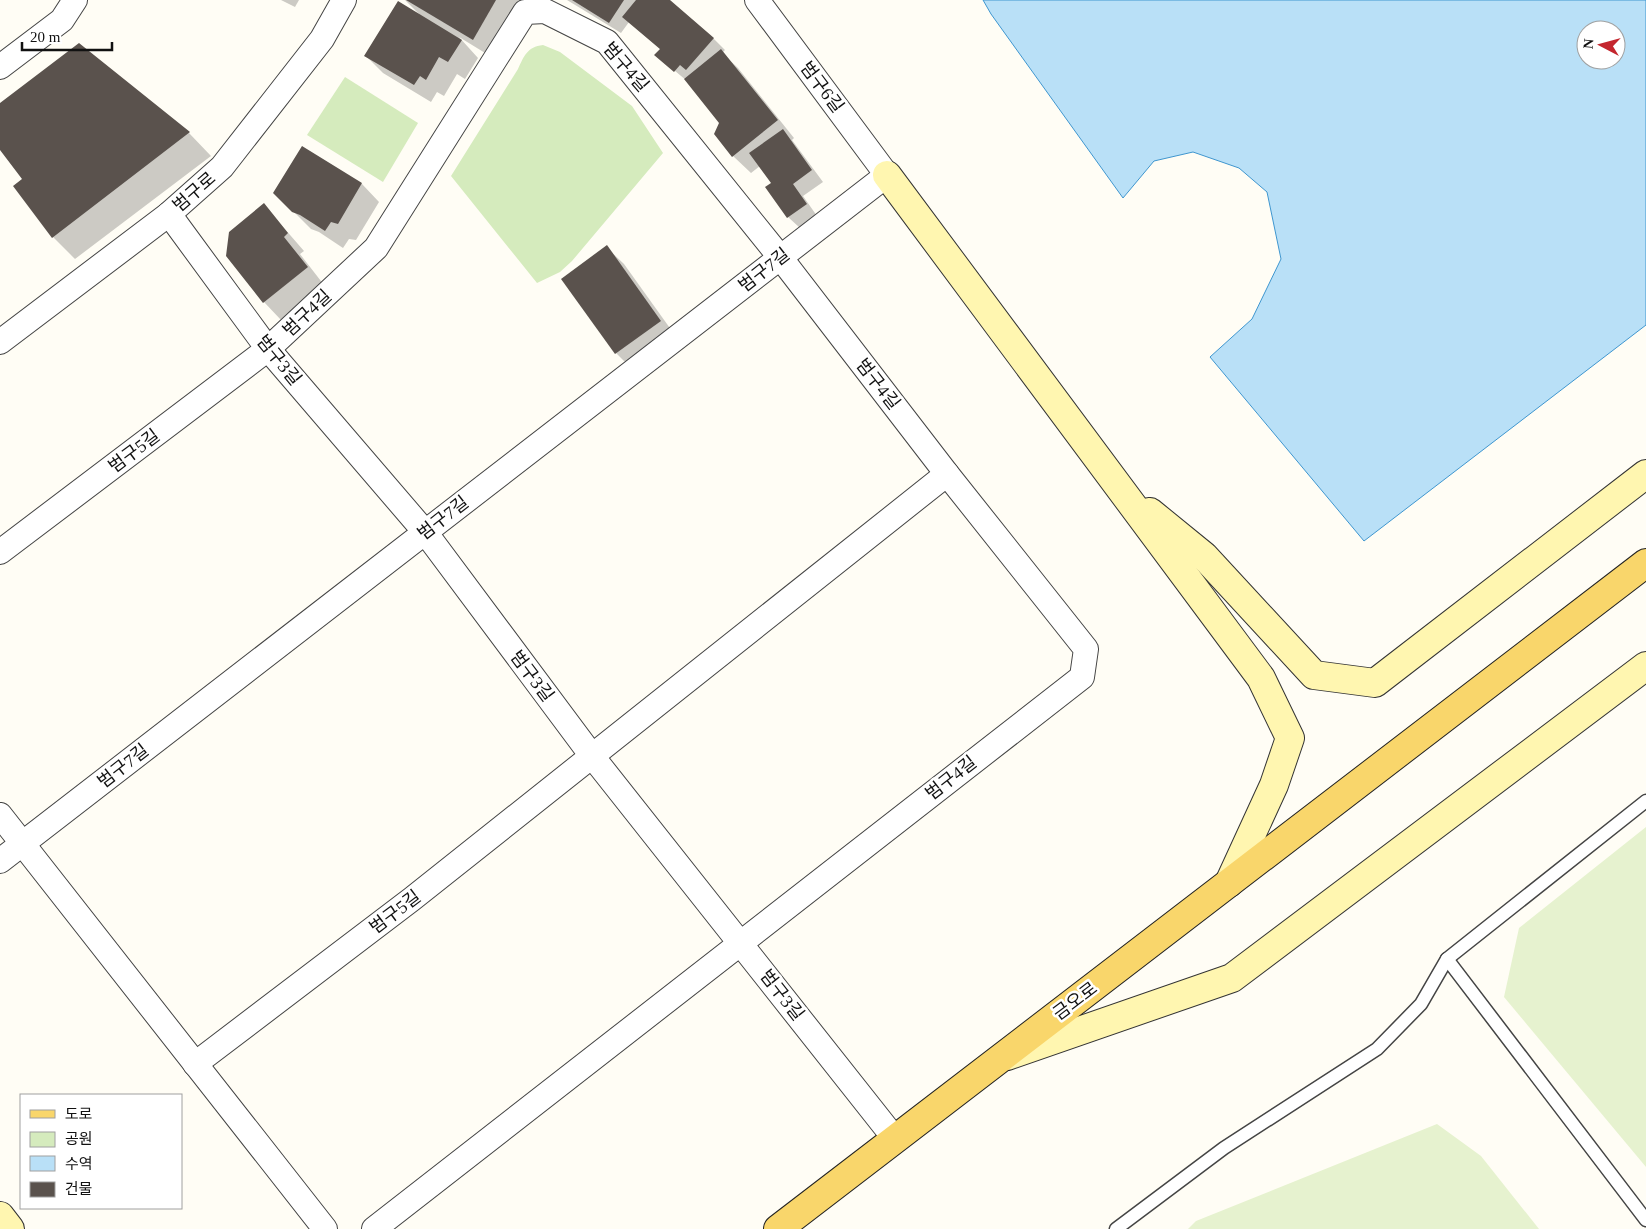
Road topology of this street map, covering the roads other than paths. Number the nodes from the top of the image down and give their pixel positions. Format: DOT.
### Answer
graph roads {
  1 [pos="75,0"];
  2 [pos="344,0"];
  3 [pos="757,0"];
  4 [pos="0,67"];
  5 [pos="887,175"];
  6 [pos="169,214"];
  7 [pos="780,257"];
  8 [pos="0,342"];
  9 [pos="268,350"];
  10 [pos="947,474"];
  11 [pos="1646,474"];
  12 [pos="1118,486"];
  13 [pos="425,532"];
  14 [pos="0,552"];
  15 [pos="1646,563"];
  16 [pos="1646,666"];
  17 [pos="592,756"];
  18 [pos="1646,801"];
  19 [pos="0,815"];
  20 [pos="22,845"];
  21 [pos="0,861"];
  22 [pos="1229,882"];
  23 [pos="741,943"];
  24 [pos="1447,959"];
  25 [pos="1000,1058"];
  26 [pos="195,1064"];
  27 [pos="895,1139"];
  28 [pos="0,1216"];
  29 [pos="1646,1220"];
  30 [pos="10,1229"];
  31 [pos="326,1229"];
  32 [pos="374,1229"];
  33 [pos="778,1229"];
  34 [pos="1116,1229"];
  1 -- 4 [label="street"];
  2 -- 6 [label="street, 범구로"];
  3 -- 5 [label="street, 범구6길"];
  5 -- 7 [label="street, 범구7길"];
  5 -- 12 [label="street"];
  6 -- 8 [label="street, 범구로"];
  6 -- 9 [label="street, 범구3길"];
  7 -- 9 [label="street, 범구4길"];
  7 -- 10 [label="street, 범구4길"];
  7 -- 13 [label="street, 범구7길"];
  9 -- 13 [label="street, 범구3길"];
  9 -- 14 [label="street, 범구5길"];
  10 -- 17 [label="street"];
  10 -- 23 [label="street, 범구4길"];
  11 -- 12 [label="street"];
  12 -- 22 [label="street"];
  13 -- 17 [label="street, 범구3길"];
  13 -- 20 [label="street, 범구7길"];
  15 -- 22 [label="main road, 금오로"];
  16 -- 25 [label="street"];
  17 -- 23 [label="street, 범구3길"];
  17 -- 26 [label="street, 범구5길"];
  18 -- 24 [label="lane"];
  19 -- 20 [label="street"];
  20 -- 21 [label="street, 범구7길"];
  20 -- 26 [label="street"];
  22 -- 25 [label="main road, 금오로"];
  23 -- 27 [label="street, 범구3길"];
  23 -- 32 [label="street"];
  24 -- 29 [label="lane"];
  24 -- 34 [label="lane"];
  25 -- 27 [label="main road, 금오로"];
  26 -- 31 [label="street"];
  27 -- 33 [label="main road, 금오로"];
  28 -- 30 [label="street"];
}
